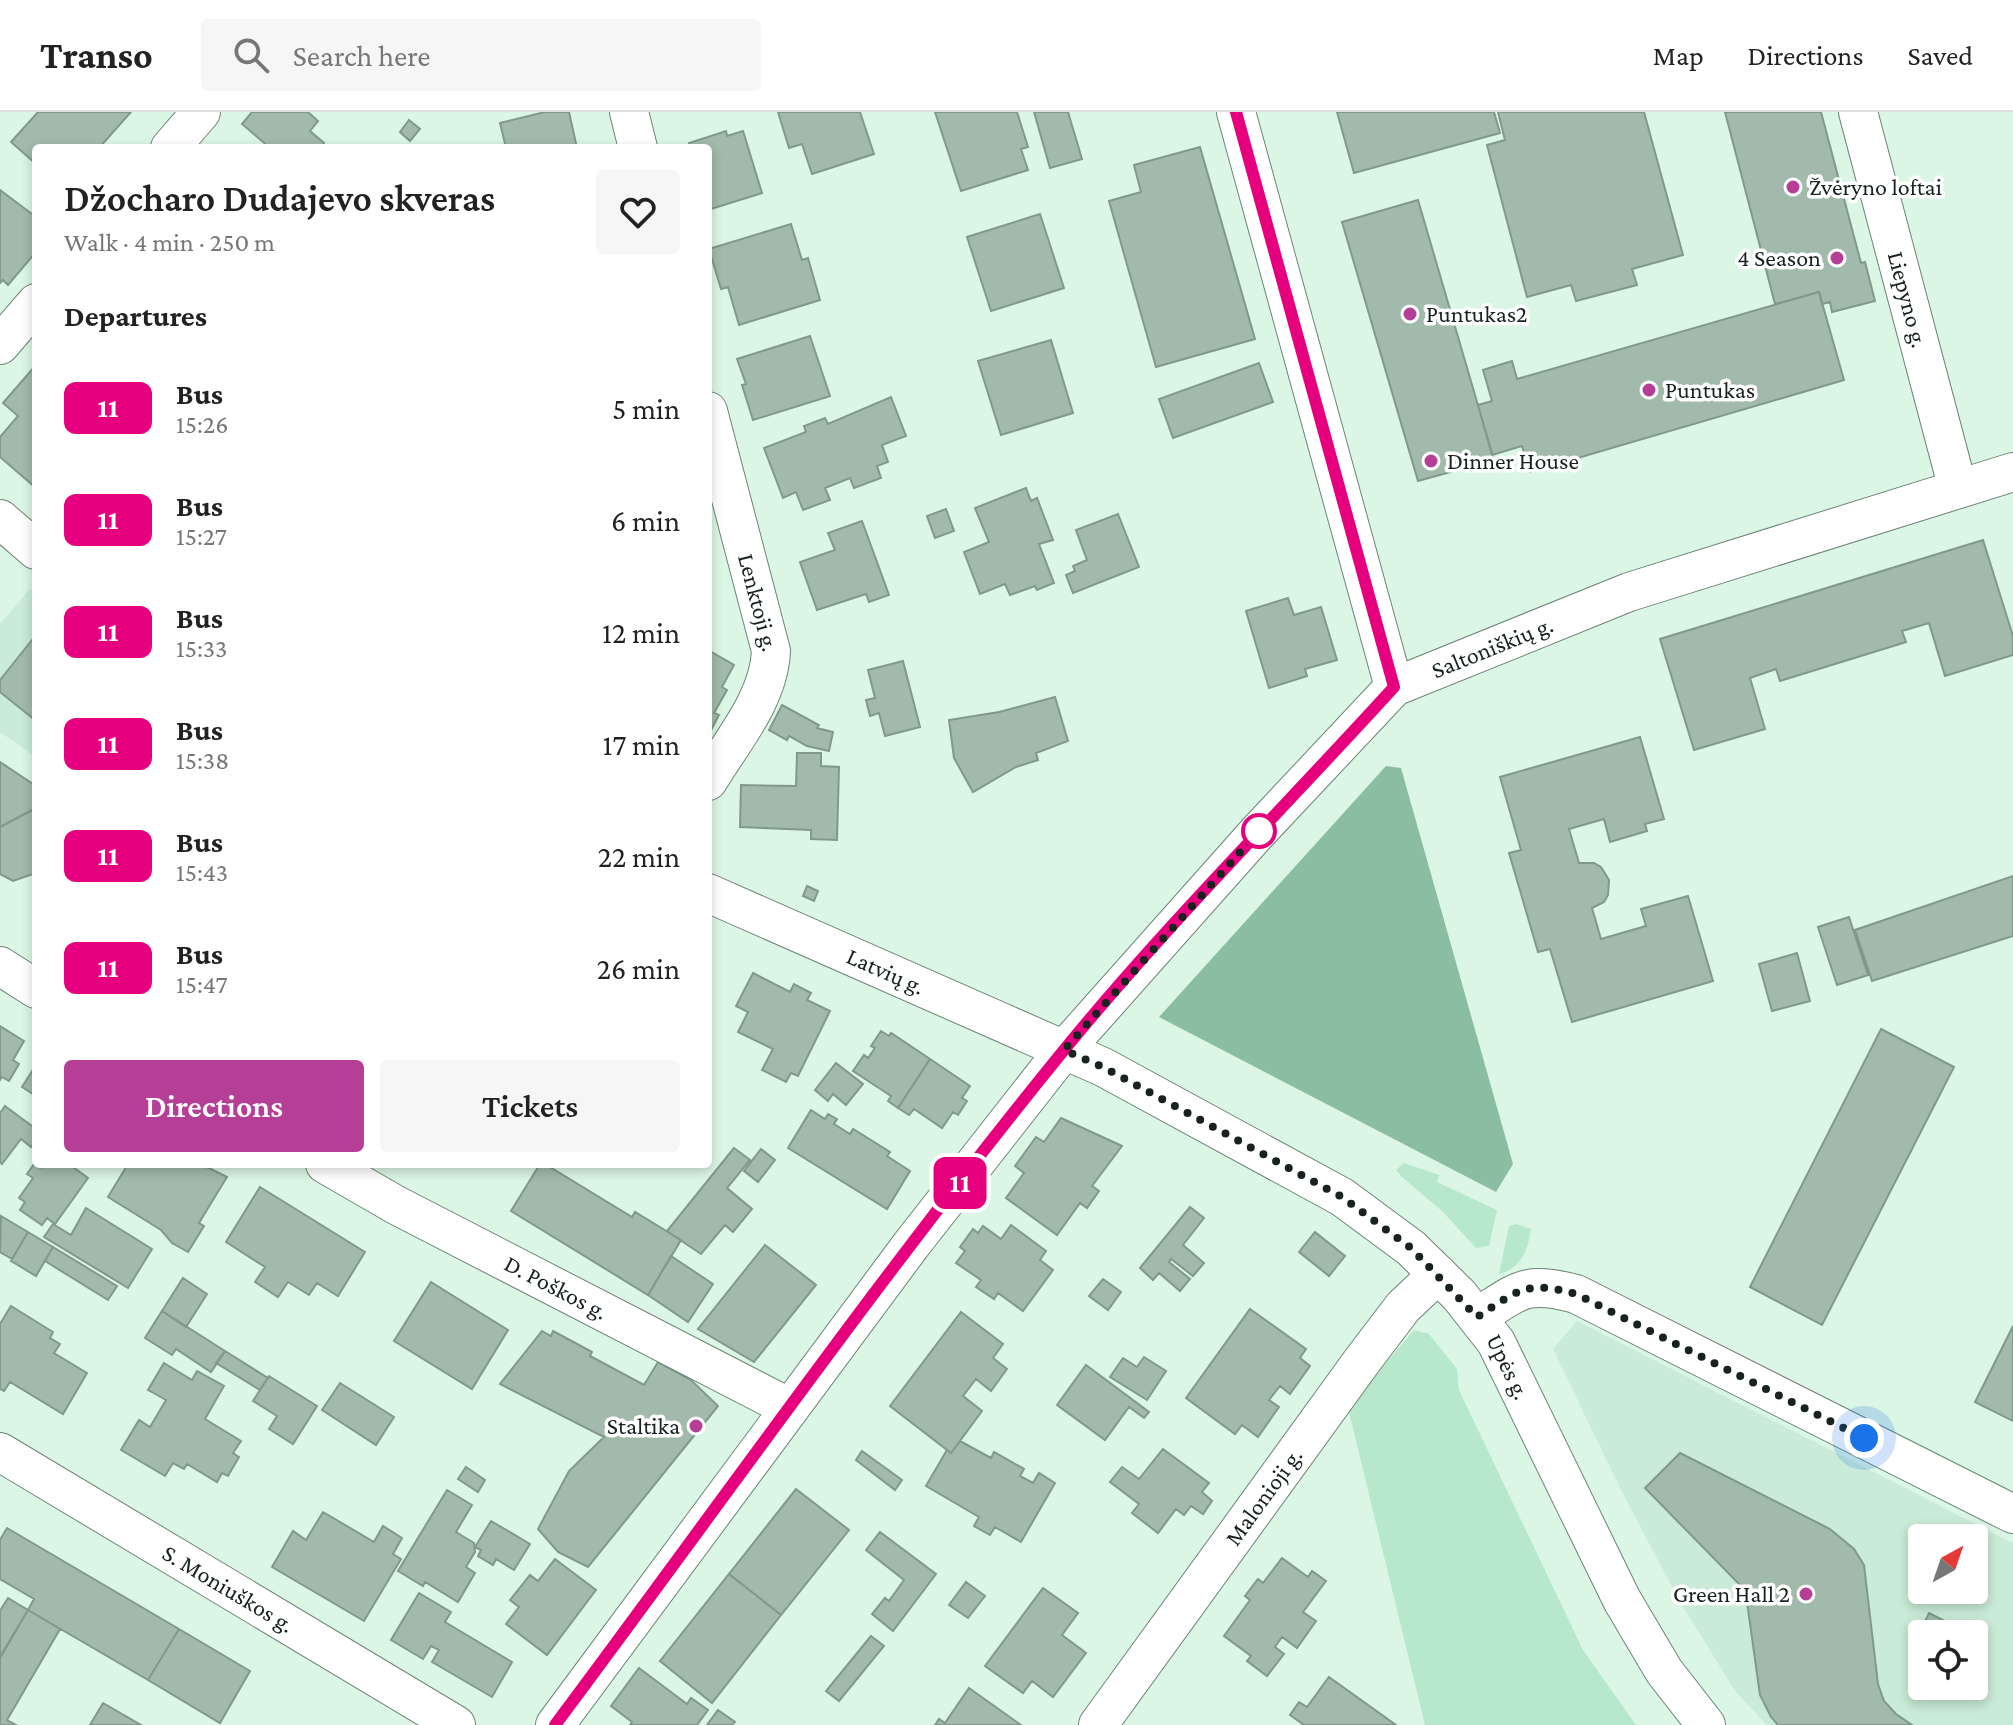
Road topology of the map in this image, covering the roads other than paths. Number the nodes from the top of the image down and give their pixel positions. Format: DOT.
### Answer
graph roads {
  1 [pos="201,112"];
  2 [pos="629,112"];
  3 [pos="1236,112"];
  4 [pos="1858,112"];
  5 [pos="173,144"];
  6 [pos="637,144"];
  7 [pos="32,308"];
  8 [pos="0,345"];
  9 [pos="712,426"];
  10 [pos="2013,472"];
  11 [pos="1958,489"];
  12 [pos="0,519"];
  13 [pos="32,547"];
  14 [pos="1394,687"];
  15 [pos="712,774"];
  16 [pos="712,895"];
  17 [pos="0,966"];
  18 [pos="32,986"];
  19 [pos="1064,1050"];
  20 [pos="332,1168"];
  21 [pos="1438,1274"];
  22 [pos="1477,1317"];
  23 [pos="790,1408"];
  24 [pos="0,1452"];
  25 [pos="2013,1514"];
  26 [pos="456,1725"];
  27 [pos="555,1725"];
  28 [pos="1098,1725"];
  29 [pos="1706,1725"];
  1 -- 5 [label="street"];
  2 -- 6 [label="street"];
  3 -- 14 [label="street"];
  4 -- 11 [label="street, Liepyno g."];
  7 -- 8 [label="street"];
  9 -- 15 [label="street, Lenktoji g."];
  10 -- 11 [label="street, Saltoniškių g."];
  11 -- 14 [label="street, Saltoniškių g."];
  12 -- 13 [label="street"];
  14 -- 19 [label="street, Saltoniškių g."];
  16 -- 19 [label="street, Latvių g."];
  17 -- 18 [label="street"];
  19 -- 21 [label="street, Upės g."];
  19 -- 23 [label="street, Saltoniškių g."];
  20 -- 23 [label="street, D. Poškos g."];
  21 -- 22 [label="street, Upės g."];
  21 -- 28 [label="street, Malonioji g."];
  22 -- 25 [label="street"];
  22 -- 29 [label="street, Upės g."];
  23 -- 27 [label="street, Saltoniškių g."];
  24 -- 26 [label="street, S. Moniuškos g."];
}
